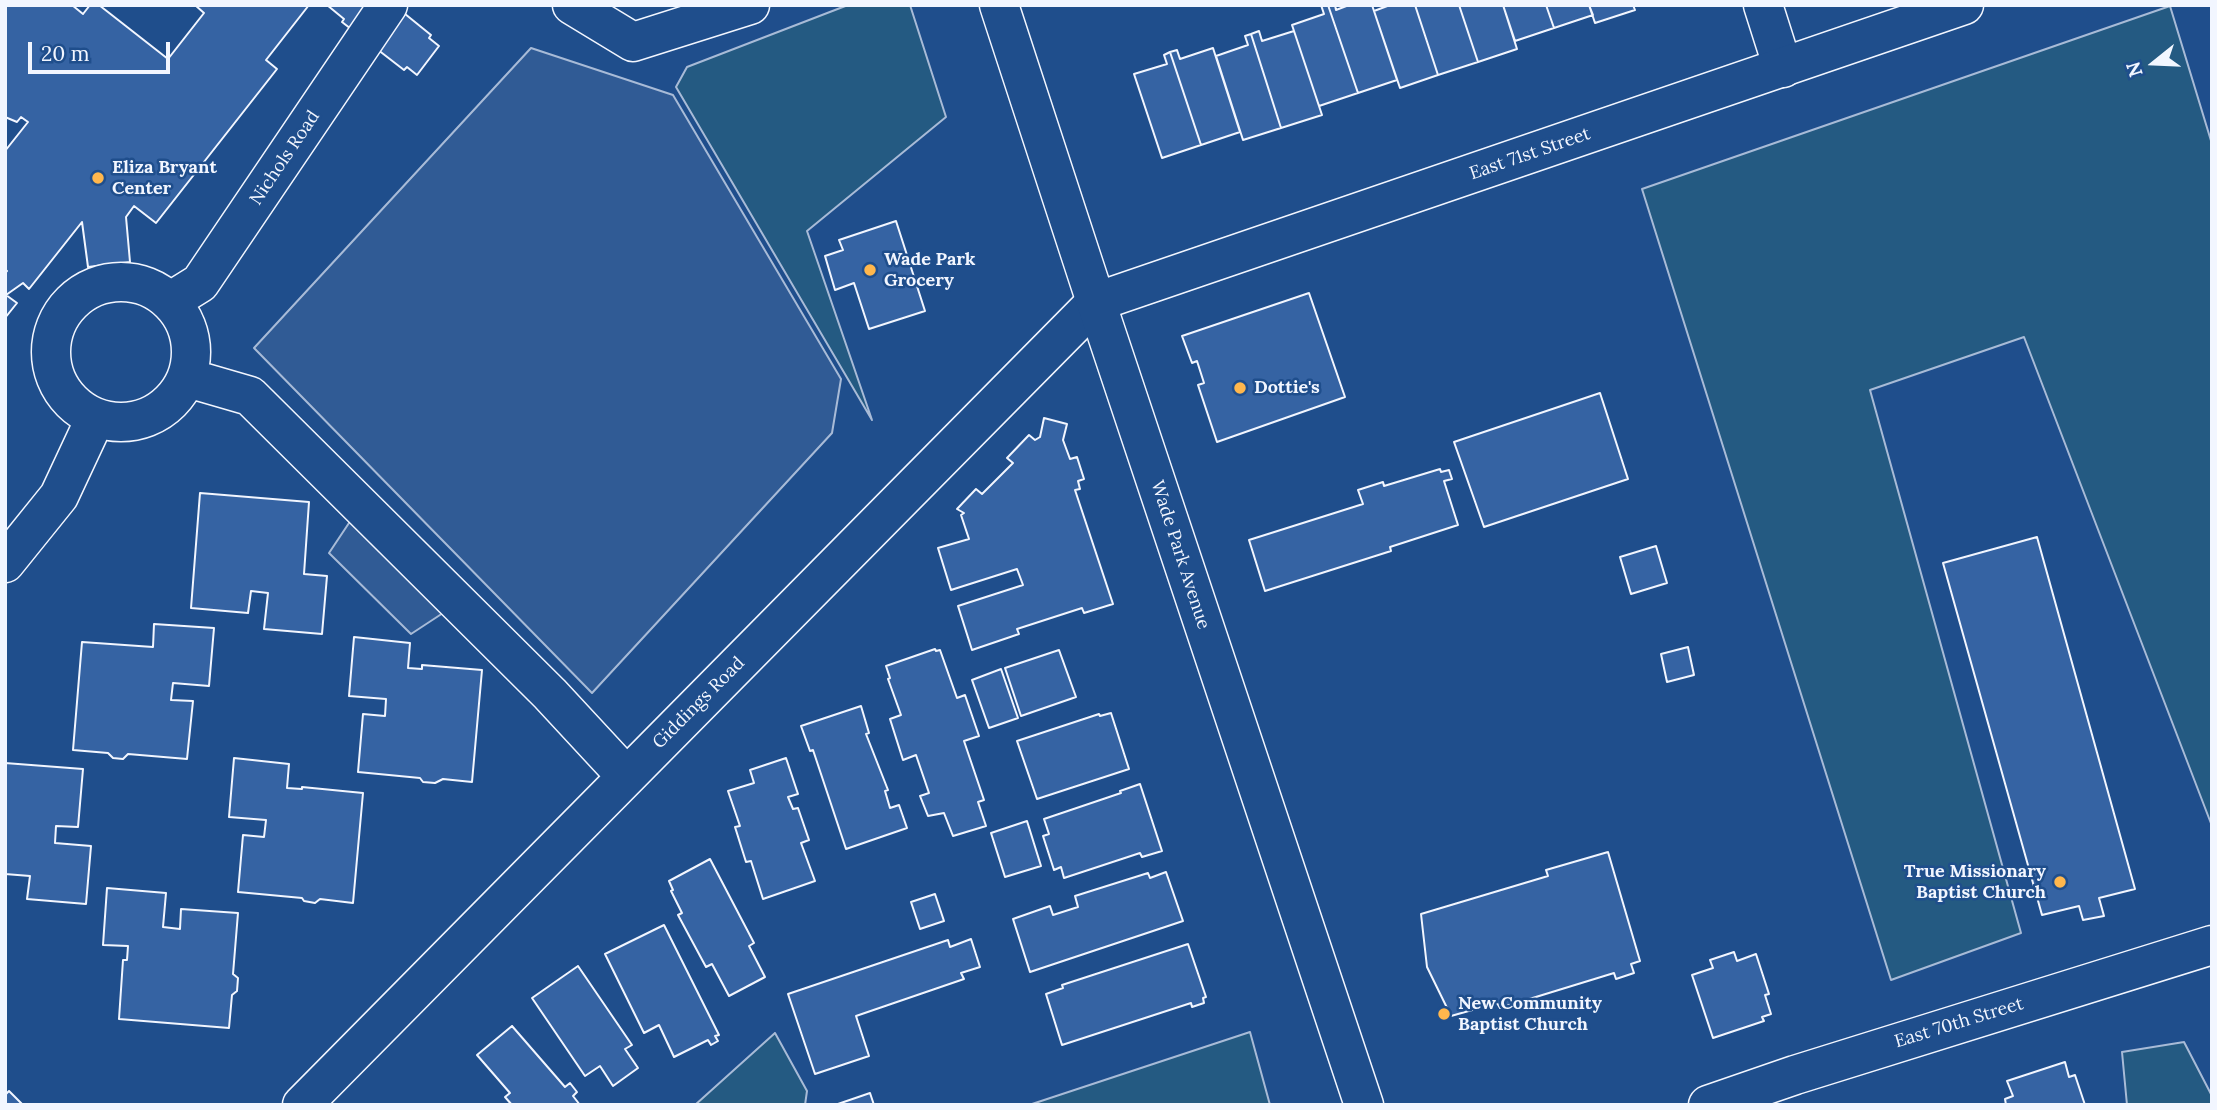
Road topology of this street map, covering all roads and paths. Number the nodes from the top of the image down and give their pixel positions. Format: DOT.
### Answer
graph roads {
  1 [pos="388,5"];
  2 [pos="572,5"];
  3 [pos="750,5"];
  4 [pos="999,5"];
  5 [pos="1763,5"];
  6 [pos="1964,5"];
  7 [pos="1783,68"];
  8 [pos="171,301"];
  9 [pos="1096,302"];
  10 [pos="188,379"];
  11 [pos="95,419"];
  12 [pos="5,564"];
  13 [pos="626,776"];
  14 [pos="2212,945"];
  15 [pos="1800,1090"];
  16 [pos="302,1105"];
  17 [pos="1364,1105"];
  18 [pos="1708,1105"];
  1 -- 8 [label="street, Nichols Road"];
  2 -- 3 [label="street"];
  4 -- 9 [label="street, Wade Park Avenue"];
  5 -- 7 [label="street"];
  6 -- 7 [label="street, East 71st Street"];
  7 -- 9 [label="street, East 71st Street"];
  8 -- 10 [label="street"];
  8 -- 11 [label="street"];
  9 -- 13 [label="street, Giddings Road"];
  9 -- 17 [label="street, Wade Park Avenue"];
  10 -- 11 [label="street"];
  10 -- 13 [label="street"];
  11 -- 12 [label="street"];
  13 -- 16 [label="street, Giddings Road"];
  14 -- 15 [label="street, East 70th Street"];
  15 -- 18 [label="street, East 70th Street"];
}
